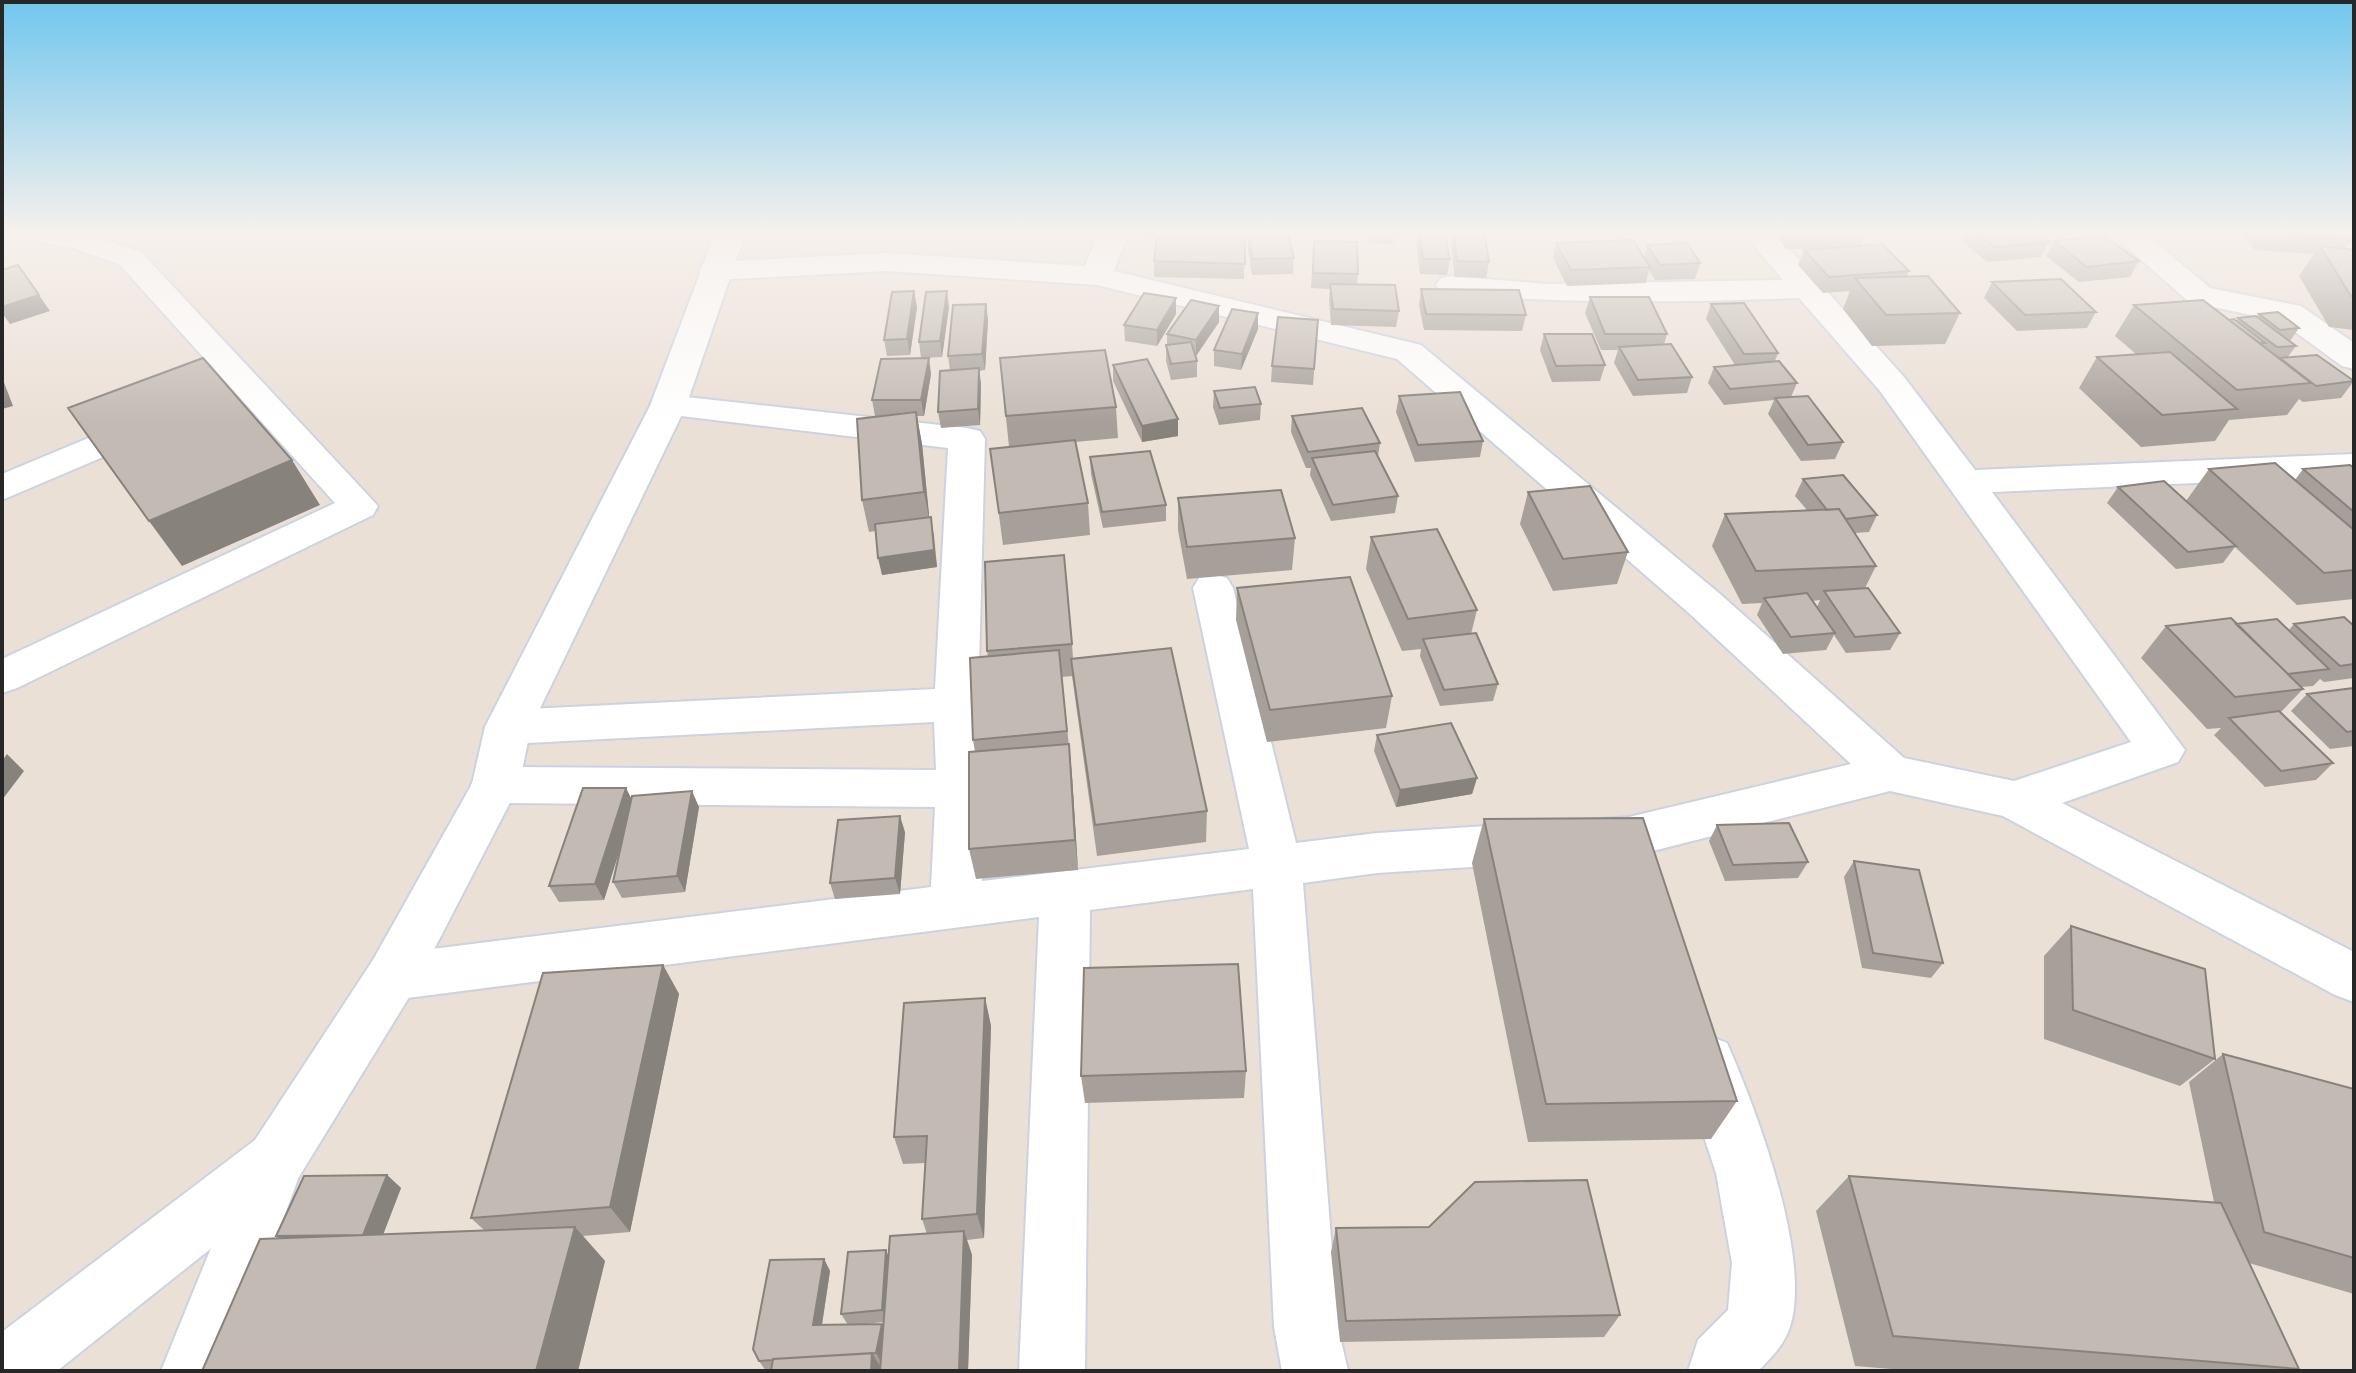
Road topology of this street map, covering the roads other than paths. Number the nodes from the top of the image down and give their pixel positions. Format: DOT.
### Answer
graph roads {
  1 [pos="153,295"];
  2 [pos="707,295"];
  3 [pos="1175,295"];
  4 [pos="1814,295"];
  5 [pos="2200,295"];
  6 [pos="2354,359"];
  7 [pos="216,394"];
  8 [pos="668,406"];
  9 [pos="2354,465"];
  10 [pos="1964,482"];
  11 [pos="2,488"];
  12 [pos="1213,588"];
  13 [pos="2,677"];
  14 [pos="956,704"];
  15 [pos="508,727"];
  16 [pos="1890,773"];
  17 [pos="495,785"];
  18 [pos="960,789"];
  19 [pos="2014,800"];
  20 [pos="1277,865"];
  21 [pos="1065,891"];
  22 [pos="956,904"];
  23 [pos="392,977"];
  24 [pos="2354,978"];
  25 [pos="1690,1013"];
  26 [pos="276,1160"];
  27 [pos="5,1371"];
  28 [pos="194,1371"];
  29 [pos="1052,1371"];
  30 [pos="1315,1371"];
  31 [pos="1721,1371"];
  1 -- 7 [label="street"];
  2 -- 8 [label="street"];
  3 -- 16 [label="street"];
  4 -- 10 [label="street"];
  5 -- 6 [label="street"];
  7 -- 11 [label="street"];
  7 -- 13 [label="street"];
  8 -- 14 [label="street"];
  8 -- 15 [label="street"];
  9 -- 10 [label="street"];
  10 -- 19 [label="street"];
  12 -- 20 [label="street"];
  14 -- 15 [label="street"];
  14 -- 18 [label="street"];
  15 -- 17 [label="street"];
  16 -- 19 [label="street"];
  16 -- 20 [label="street"];
  17 -- 18 [label="street"];
  17 -- 23 [label="street"];
  18 -- 22 [label="street"];
  19 -- 24 [label="street"];
  20 -- 21 [label="street"];
  20 -- 30 [label="street"];
  21 -- 22 [label="street"];
  21 -- 29 [label="street"];
  22 -- 23 [label="street"];
  23 -- 26 [label="street"];
  25 -- 31 [label="street"];
  26 -- 27 [label="street"];
  26 -- 28 [label="street"];
}
